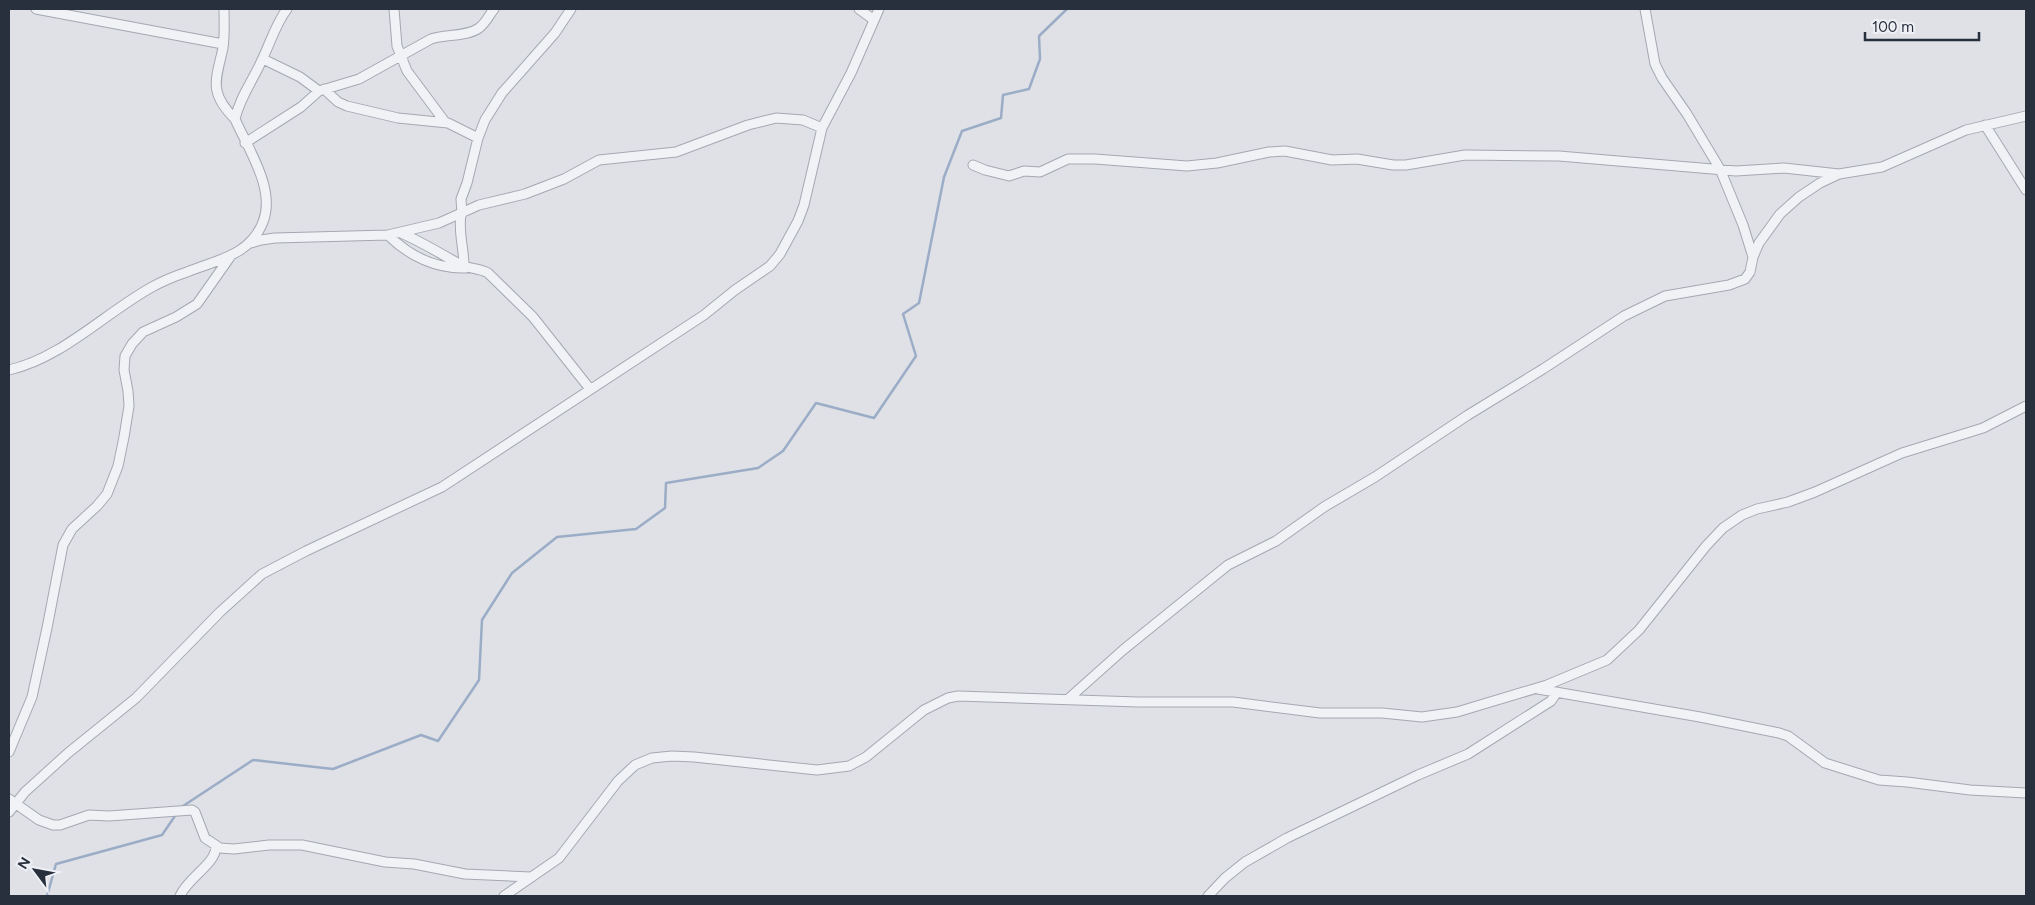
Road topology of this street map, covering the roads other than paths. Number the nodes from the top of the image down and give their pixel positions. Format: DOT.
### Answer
graph roads {
  1 [pos="36,9"];
  2 [pos="224,9"];
  3 [pos="287,9"];
  4 [pos="394,9"];
  5 [pos="494,9"];
  6 [pos="571,9"];
  7 [pos="859,9"];
  8 [pos="879,9"];
  9 [pos="1645,9"];
  10 [pos="874,20"];
  11 [pos="223,44"];
  12 [pos="400,56"];
  13 [pos="263,59"];
  14 [pos="321,90"];
  15 [pos="2026,116"];
  16 [pos="235,119"];
  17 [pos="445,122"];
  18 [pos="1984,125"];
  19 [pos="822,128"];
  20 [pos="478,138"];
  21 [pos="245,143"];
  22 [pos="973,165"];
  23 [pos="1720,170"];
  24 [pos="1839,174"];
  25 [pos="2026,190"];
  26 [pos="461,214"];
  27 [pos="400,233"];
  28 [pos="388,235"];
  29 [pos="251,243"];
  30 [pos="230,257"];
  31 [pos="1753,257"];
  32 [pos="467,267"];
  33 [pos="9,370"];
  34 [pos="590,389"];
  35 [pos="2026,406"];
  36 [pos="1531,689"];
  37 [pos="1557,692"];
  38 [pos="1067,700"];
  39 [pos="9,752"];
  40 [pos="2026,793"];
  41 [pos="12,801"];
  42 [pos="9,812"];
  43 [pos="216,847"];
  44 [pos="531,877"];
  45 [pos="180,896"];
  46 [pos="504,896"];
  47 [pos="1208,896"];
  1 -- 11 [label="street"];
  2 -- 11 [label="street"];
  3 -- 13 [label="street"];
  4 -- 12 [label="street"];
  5 -- 12 [label="street"];
  6 -- 20 [label="street"];
  7 -- 10 [label="street"];
  8 -- 10 [label="street"];
  9 -- 23 [label="street"];
  10 -- 19 [label="street"];
  11 -- 16 [label="street"];
  12 -- 14 [label="street"];
  12 -- 17 [label="street"];
  13 -- 14 [label="street"];
  13 -- 16 [label="street"];
  14 -- 17 [label="street"];
  14 -- 21 [label="street"];
  15 -- 18 [label="street"];
  16 -- 21 [label="street"];
  17 -- 20 [label="street"];
  18 -- 24 [label="street"];
  18 -- 25 [label="street"];
  19 -- 26 [label="street"];
  19 -- 34 [label="street"];
  20 -- 26 [label="street"];
  21 -- 29 [label="street"];
  22 -- 23 [label="street"];
  23 -- 24 [label="street"];
  23 -- 31 [label="street"];
  24 -- 31 [label="street"];
  26 -- 27 [label="street"];
  26 -- 32 [label="street"];
  27 -- 28 [label="street"];
  27 -- 32 [label="street"];
  28 -- 29 [label="street"];
  28 -- 32 [label="street"];
  29 -- 30 [label="street"];
  30 -- 33 [label="street"];
  30 -- 39 [label="street"];
  31 -- 38 [label="street"];
  32 -- 34 [label="street"];
  34 -- 41 [label="street"];
  35 -- 36 [label="street"];
  36 -- 37 [label="street"];
  36 -- 38 [label="street"];
  37 -- 40 [label="street"];
  37 -- 47 [label="street"];
  38 -- 44 [label="street"];
  41 -- 42 [label="street"];
  41 -- 43 [label="street"];
  43 -- 44 [label="street"];
  43 -- 45 [label="street"];
  44 -- 46 [label="street"];
}
